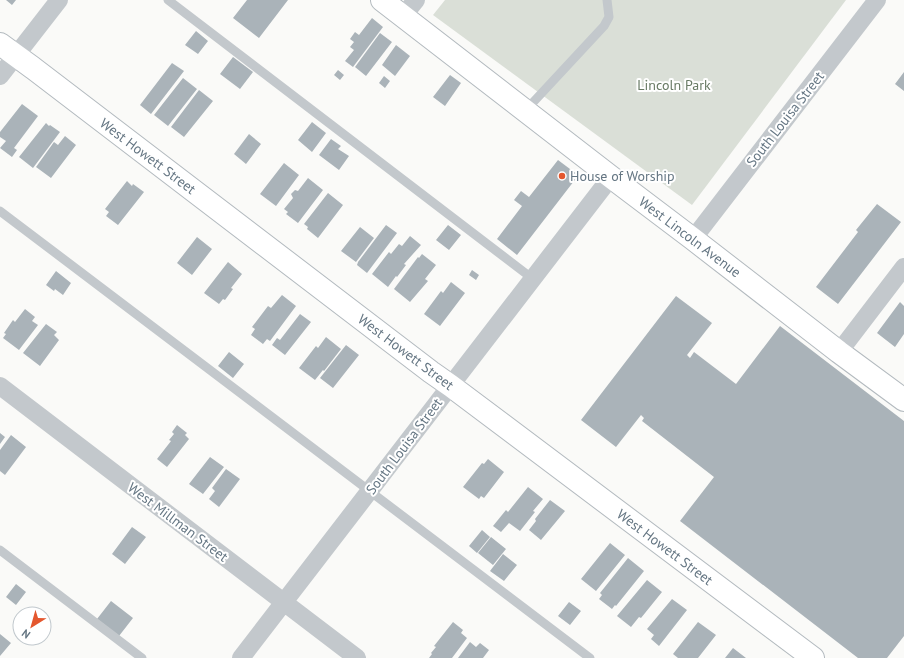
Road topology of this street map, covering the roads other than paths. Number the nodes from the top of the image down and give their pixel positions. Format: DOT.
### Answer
graph roads {
  1 [pos="59,0"];
  2 [pos="168,0"];
  3 [pos="382,0"];
  4 [pos="607,0"];
  5 [pos="877,0"];
  6 [pos="410,8"];
  7 [pos="8,50"];
  8 [pos="0,76"];
  9 [pos="525,111"];
  10 [pos="611,177"];
  11 [pos="0,211"];
  12 [pos="693,239"];
  13 [pos="904,267"];
  14 [pos="533,279"];
  15 [pos="839,352"];
  16 [pos="0,386"];
  17 [pos="451,386"];
  18 [pos="904,400"];
  19 [pos="370,491"];
  20 [pos="0,550"];
  21 [pos="284,603"];
  22 [pos="142,658"];
  23 [pos="241,658"];
  24 [pos="357,658"];
  25 [pos="590,658"];
  26 [pos="813,658"];
  1 -- 7 [label="street"];
  2 -- 14 [label="lane"];
  3 -- 6 [label="main road, West Lincoln Avenue"];
  4 -- 9 [label="lane"];
  5 -- 12 [label="street, South Louisa Street"];
  6 -- 9 [label="main road, West Lincoln Avenue"];
  7 -- 8 [label="street"];
  7 -- 17 [label="main road, West Howett Street"];
  9 -- 10 [label="main road, West Lincoln Avenue"];
  10 -- 12 [label="main road, West Lincoln Avenue"];
  10 -- 14 [label="street, South Louisa Street"];
  11 -- 19 [label="lane"];
  12 -- 15 [label="main road, West Lincoln Avenue"];
  13 -- 15 [label="street"];
  14 -- 17 [label="street, South Louisa Street"];
  15 -- 18 [label="main road, West Lincoln Avenue"];
  16 -- 21 [label="street, West Millman Street"];
  17 -- 19 [label="street, South Louisa Street"];
  17 -- 26 [label="main road, West Howett Street"];
  19 -- 21 [label="street, South Louisa Street"];
  19 -- 25 [label="lane"];
  20 -- 22 [label="lane"];
  21 -- 23 [label="street, South Louisa Street"];
  21 -- 24 [label="street, West Millman Street"];
}
